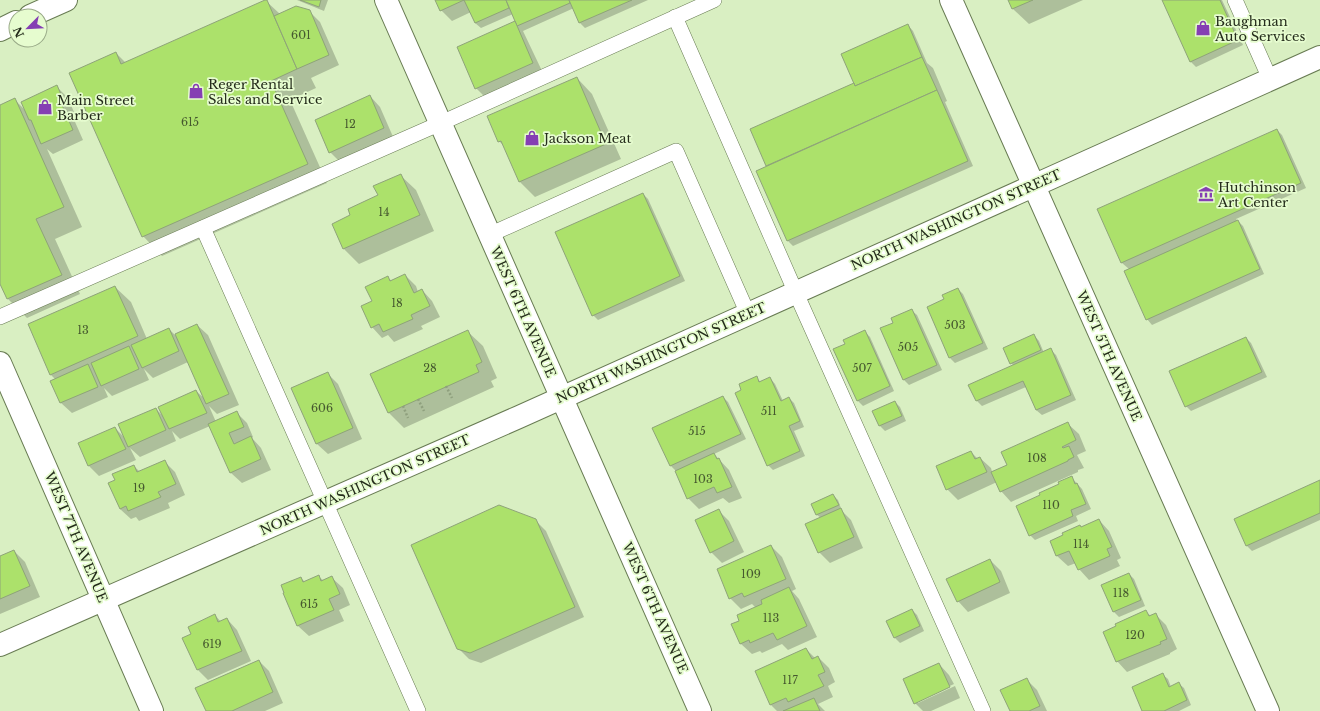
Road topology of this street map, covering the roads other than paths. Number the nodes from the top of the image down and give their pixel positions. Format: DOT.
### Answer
graph roads {
  1 [pos="66,0"];
  2 [pos="386,0"];
  3 [pos="714,0"];
  4 [pos="951,0"];
  5 [pos="1235,0"];
  6 [pos="48,8"];
  7 [pos="675,18"];
  8 [pos="1320,57"];
  9 [pos="1270,79"];
  10 [pos="440,123"];
  11 [pos="1033,185"];
  12 [pos="203,228"];
  13 [pos="489,235"];
  14 [pos="796,293"];
  15 [pos="748,314"];
  16 [pos="0,317"];
  17 [pos="0,363"];
  18 [pos="561,398"];
  19 [pos="325,503"];
  20 [pos="103,600"];
  21 [pos="0,645"];
  22 [pos="152,711"];
  23 [pos="418,711"];
  24 [pos="700,711"];
  25 [pos="983,711"];
  26 [pos="1268,711"];
  1 -- 6 [label="street"];
  2 -- 10 [label="street, WEST 6TH AVENUE"];
  3 -- 7 [label="lane"];
  4 -- 11 [label="street, WEST 5TH AVENUE"];
  5 -- 9 [label="lane"];
  7 -- 10 [label="lane"];
  7 -- 14 [label="lane"];
  8 -- 9 [label="street, NORTH WASHINGTON STREET"];
  9 -- 11 [label="street, NORTH WASHINGTON STREET"];
  10 -- 12 [label="lane"];
  10 -- 13 [label="street, WEST 6TH AVENUE"];
  11 -- 14 [label="street, NORTH WASHINGTON STREET"];
  11 -- 26 [label="street, WEST 5TH AVENUE"];
  12 -- 16 [label="lane"];
  12 -- 19 [label="lane"];
  13 -- 15 [label="lane"];
  13 -- 18 [label="street, WEST 6TH AVENUE"];
  14 -- 15 [label="street, NORTH WASHINGTON STREET"];
  14 -- 25 [label="lane"];
  15 -- 18 [label="street, NORTH WASHINGTON STREET"];
  17 -- 20 [label="street, WEST 7TH AVENUE"];
  18 -- 19 [label="street, NORTH WASHINGTON STREET"];
  18 -- 24 [label="street, WEST 6TH AVENUE"];
  19 -- 20 [label="street, NORTH WASHINGTON STREET"];
  19 -- 23 [label="lane"];
  20 -- 21 [label="street, NORTH WASHINGTON STREET"];
  20 -- 22 [label="street, WEST 7TH AVENUE"];
}
